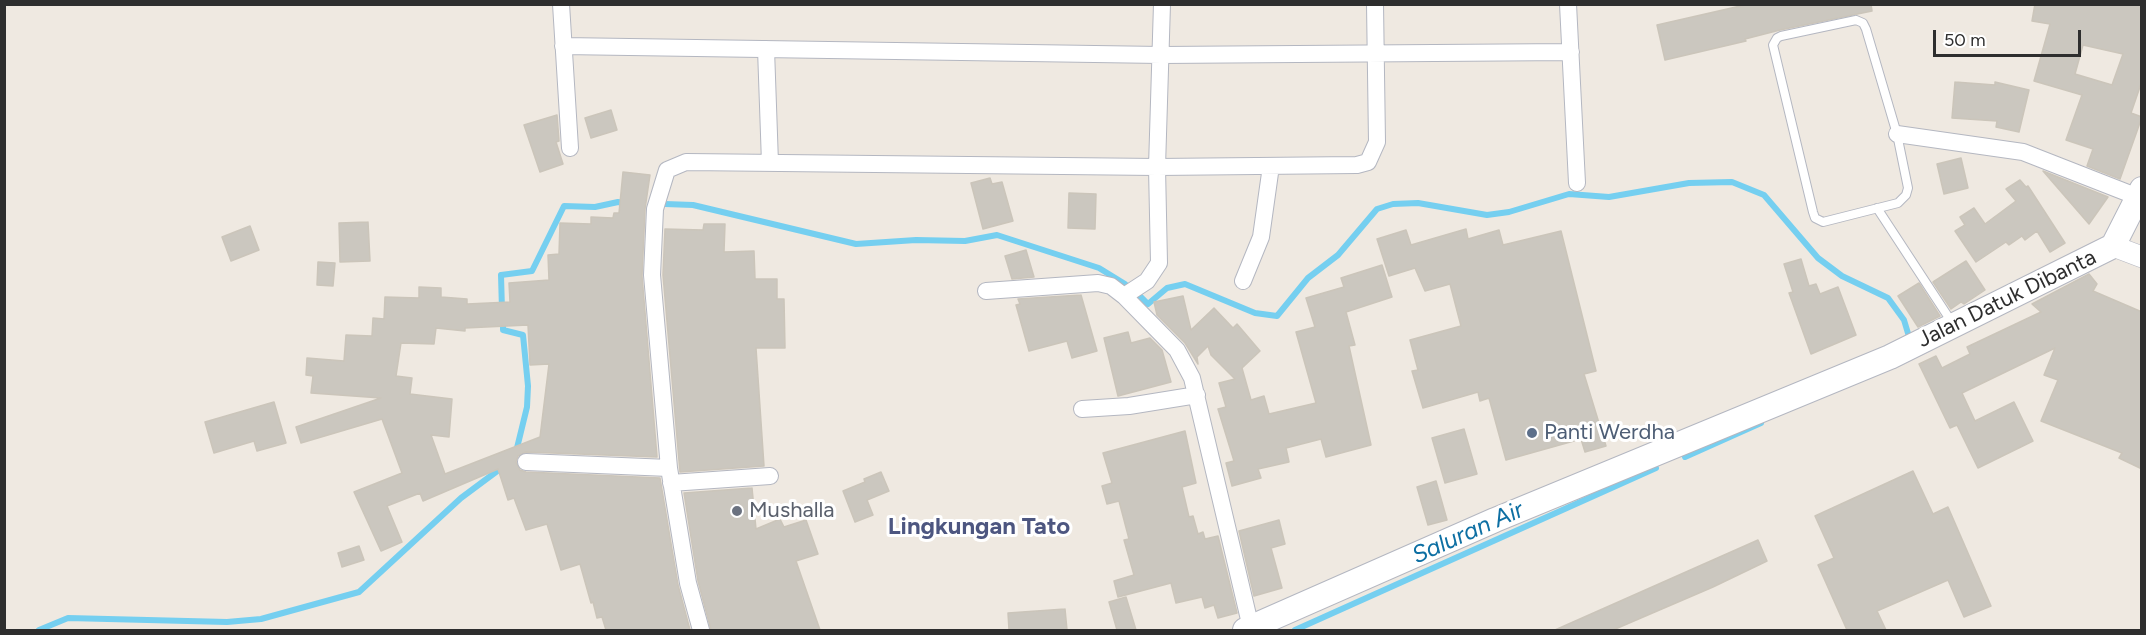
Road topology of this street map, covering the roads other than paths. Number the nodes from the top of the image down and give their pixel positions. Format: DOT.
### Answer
graph roads {
  1 [pos="561,4"];
  2 [pos="1162,4"];
  3 [pos="1375,4"];
  4 [pos="1568,4"];
  5 [pos="563,46"];
  6 [pos="766,49"];
  7 [pos="1571,52"];
  8 [pos="1161,54"];
  9 [pos="1376,55"];
  10 [pos="1897,134"];
  11 [pos="570,148"];
  12 [pos="770,163"];
  13 [pos="1157,166"];
  14 [pos="1270,166"];
  15 [pos="1576,183"];
  16 [pos="2140,193"];
  17 [pos="1877,208"];
  18 [pos="2113,246"];
  19 [pos="2142,257"];
  20 [pos="1243,281"];
  21 [pos="986,291"];
  22 [pos="1124,296"];
  23 [pos="1953,324"];
  24 [pos="1197,395"];
  25 [pos="1082,409"];
  26 [pos="526,462"];
  27 [pos="670,476"];
  28 [pos="770,476"];
  29 [pos="1248,629"];
  30 [pos="701,630"];
  1 -- 5 [label="street"];
  2 -- 8 [label="street"];
  3 -- 9 [label="street"];
  4 -- 7 [label="street"];
  5 -- 6 [label="street"];
  5 -- 11 [label="street"];
  6 -- 8 [label="street"];
  6 -- 12 [label="street"];
  7 -- 9 [label="street"];
  7 -- 15 [label="street"];
  8 -- 9 [label="street"];
  8 -- 13 [label="street"];
  9 -- 14 [label="street"];
  10 -- 16 [label="street"];
  10 -- 17 [label="lane"];
  10 -- 17 [label="lane"];
  12 -- 13 [label="street"];
  12 -- 27 [label="street"];
  13 -- 14 [label="street"];
  13 -- 22 [label="street"];
  14 -- 20 [label="street"];
  16 -- 18 [label="main road, Jalan Datuk Dibanta"];
  17 -- 23 [label="lane"];
  18 -- 19 [label="street"];
  18 -- 23 [label="main road, Jalan Datuk Dibanta"];
  21 -- 22 [label="street"];
  22 -- 24 [label="street"];
  23 -- 29 [label="main road, Jalan Datuk Dibanta"];
  24 -- 25 [label="street"];
  24 -- 29 [label="street"];
  26 -- 27 [label="street"];
  27 -- 28 [label="street"];
  27 -- 30 [label="street"];
}
